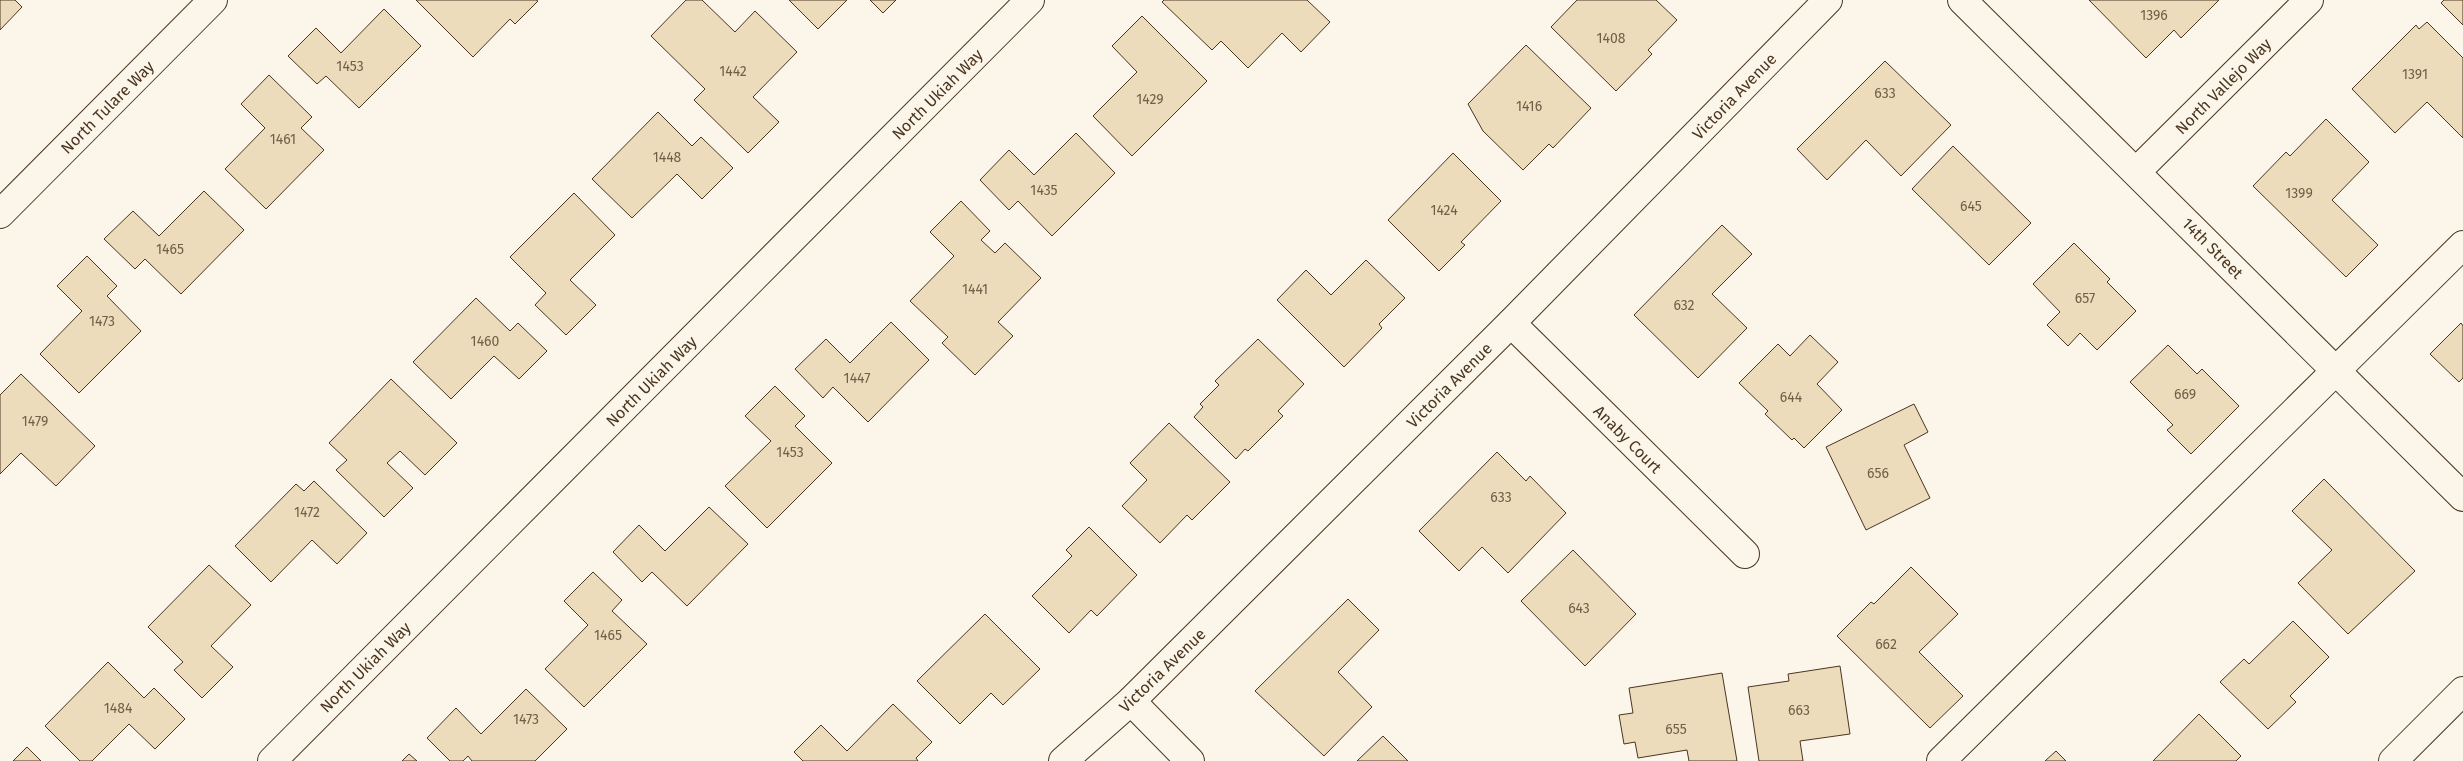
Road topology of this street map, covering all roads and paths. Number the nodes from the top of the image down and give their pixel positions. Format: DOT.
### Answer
graph roads {
  1 [pos="213,0"];
  2 [pos="1030,0"];
  3 [pos="1828,0"];
  4 [pos="1962,0"];
  5 [pos="2310,0"];
  6 [pos="2136,172"];
  7 [pos="0,214"];
  8 [pos="2463,246"];
  9 [pos="1511,323"];
  10 [pos="2337,371"];
  11 [pos="2463,498"];
  12 [pos="1745,554"];
  13 [pos="2463,690"];
  14 [pos="1131,702"];
  15 [pos="272,761"];
  16 [pos="1063,761"];
  17 [pos="1190,761"];
  18 [pos="1942,761"];
  19 [pos="2393,761"];
  1 -- 7 [label="street, North Tulare Way"];
  2 -- 15 [label="street, North Ukiah Way"];
  3 -- 9 [label="street, Victoria Avenue"];
  4 -- 6 [label="street, 14th Street"];
  5 -- 6 [label="street, North Vallejo Way"];
  6 -- 10 [label="street, 14th Street"];
  8 -- 10 [label="street"];
  9 -- 12 [label="street, Anaby Court"];
  9 -- 14 [label="street, Victoria Avenue"];
  10 -- 11 [label="street, 14th Street"];
  10 -- 18 [label="street"];
  13 -- 19 [label="street"];
  14 -- 16 [label="street, Victoria Avenue"];
  14 -- 17 [label="street"];
}
